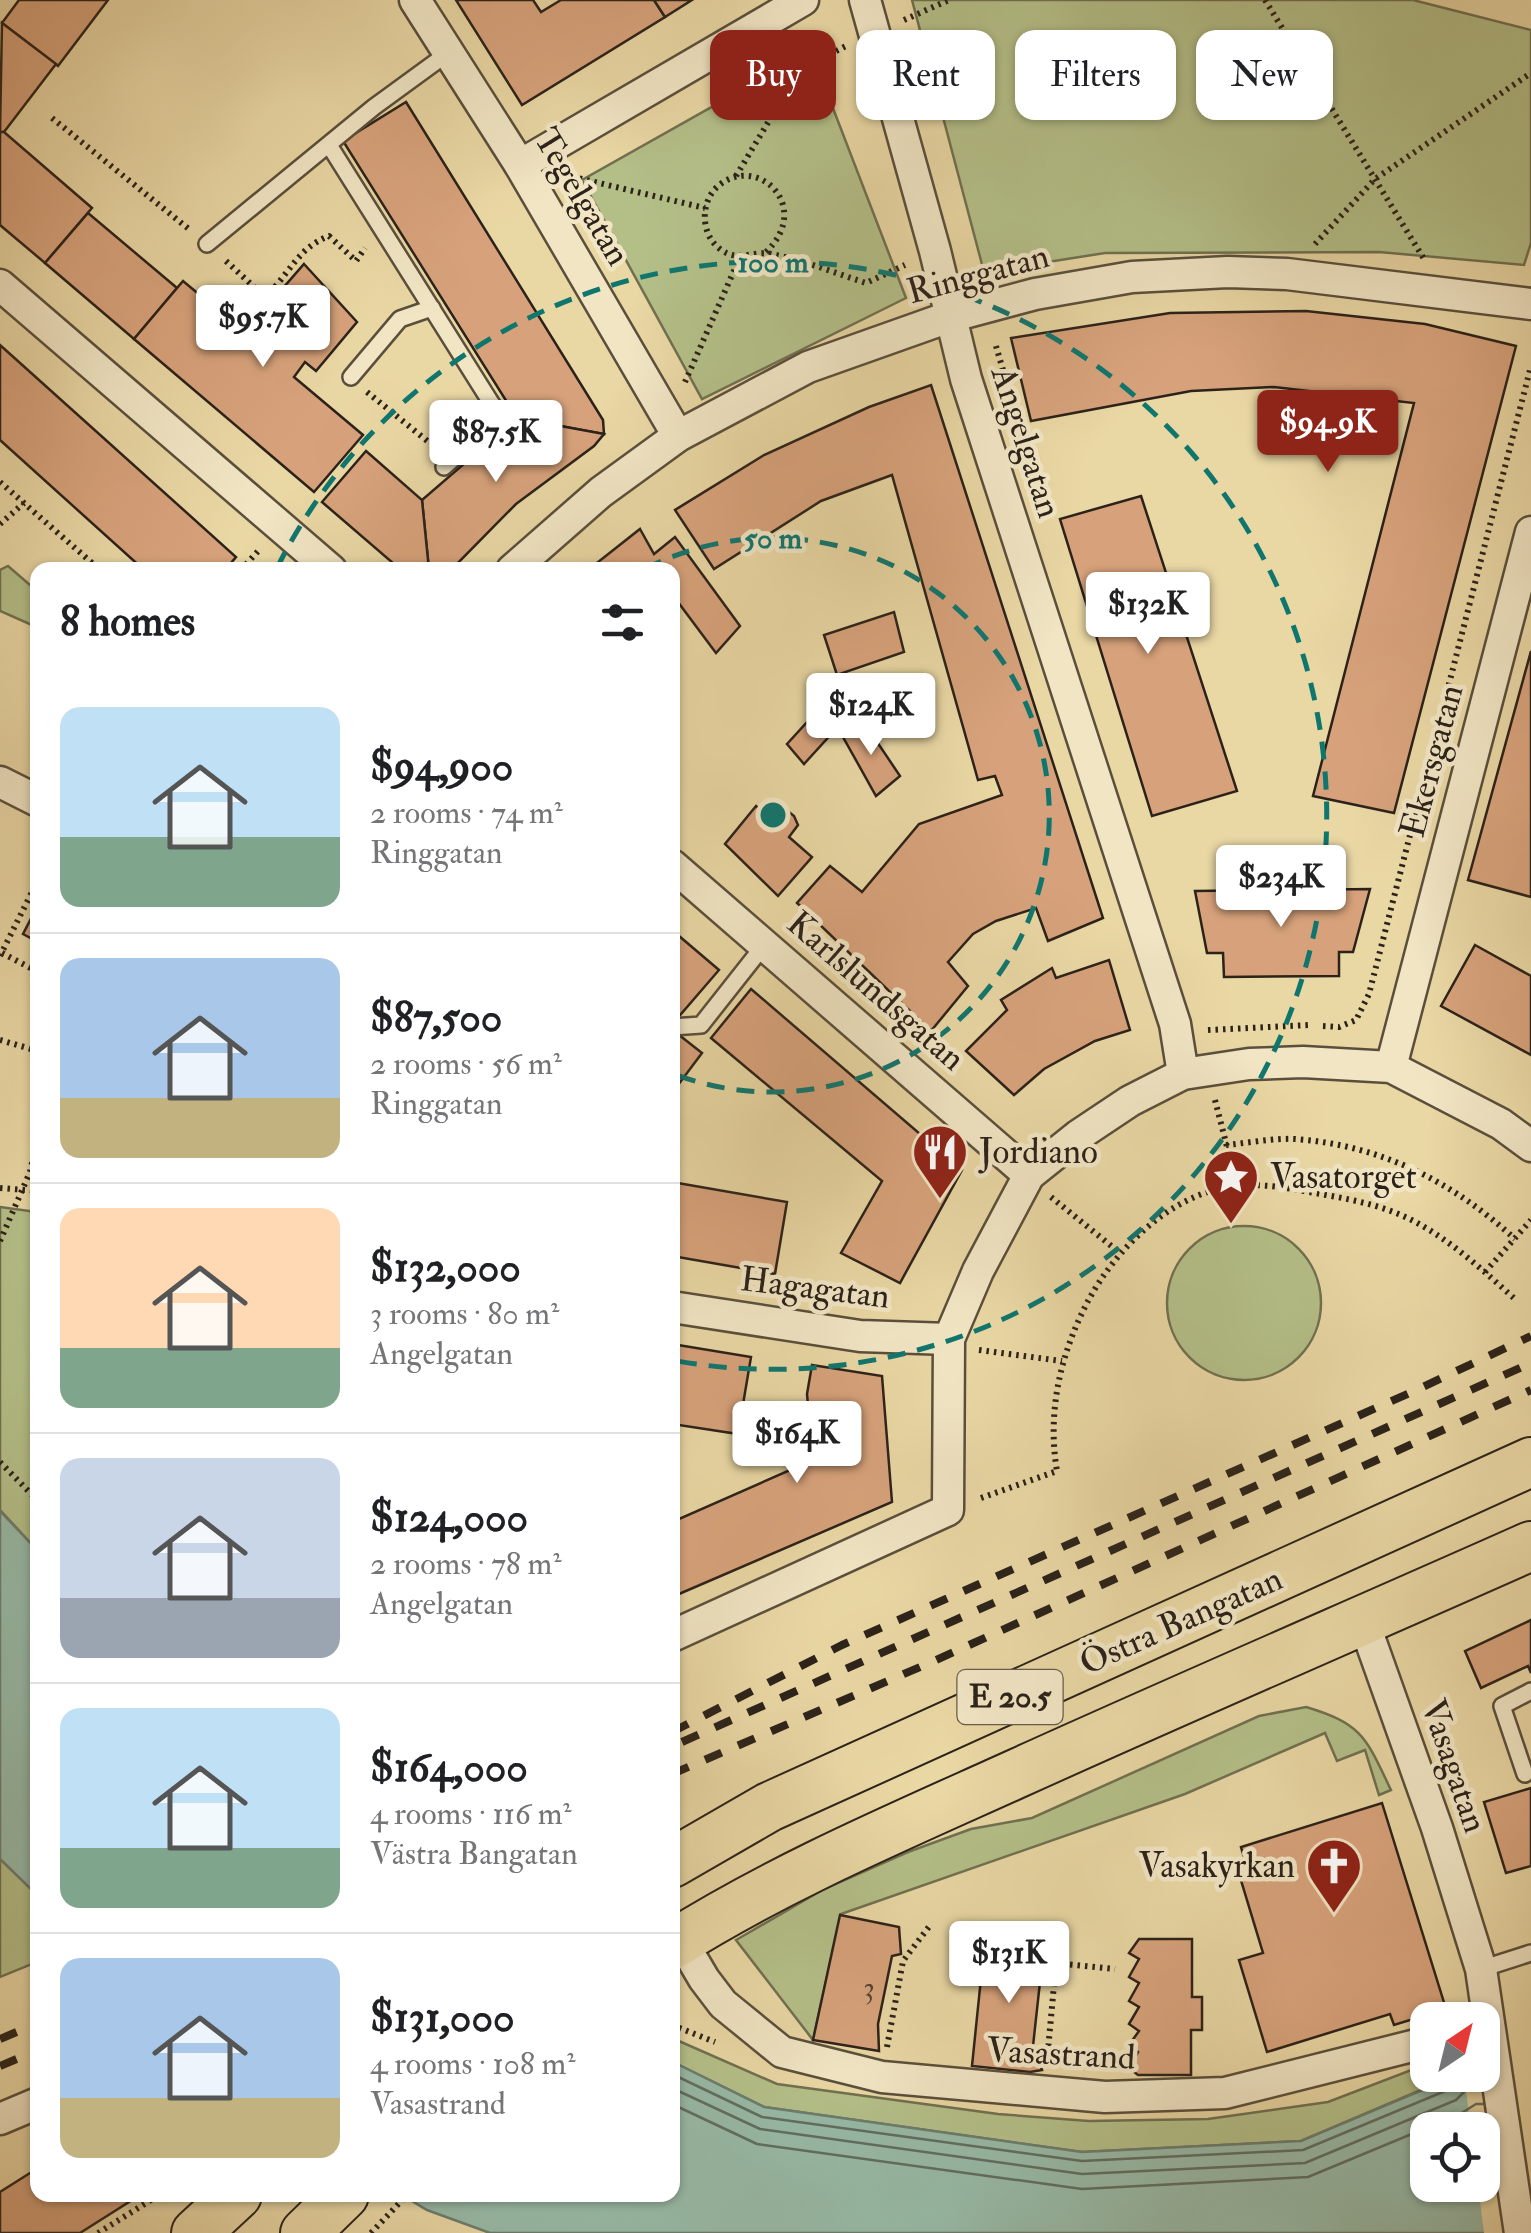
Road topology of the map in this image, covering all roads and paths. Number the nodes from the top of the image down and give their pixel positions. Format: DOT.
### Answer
graph roads {
  1 [pos="415,0"];
  2 [pos="803,0"];
  3 [pos="865,0"];
  4 [pos="949,0"];
  5 [pos="1265,0"];
  6 [pos="887,27"];
  7 [pos="448,52"];
  8 [pos="1531,73"];
  9 [pos="52,118"];
  10 [pos="329,145"];
  11 [pos="520,164"];
  12 [pos="736,176"];
  13 [pos="1375,179"];
  14 [pos="705,208"];
  15 [pos="208,244"];
  16 [pos="936,251"];
  17 [pos="766,252"];
  18 [pos="740,257"];
  19 [pos="356,261"];
  20 [pos="1287,274"];
  21 [pos="3,294"];
  22 [pos="1445,294"];
  23 [pos="1531,304"];
  24 [pos="432,308"];
  25 [pos="949,317"];
  26 [pos="1531,366"];
  27 [pos="351,377"];
  28 [pos="674,427"];
  29 [pos="444,467"];
  30 [pos="0,482"];
  31 [pos="24,503"];
  32 [pos="0,524"];
  33 [pos="1531,532"];
  34 [pos="91,562"];
  35 [pos="321,562"];
  36 [pos="521,562"];
  37 [pos="0,782"];
  38 [pos="30,797"];
  39 [pos="680,872"];
  40 [pos="30,896"];
  41 [pos="765,944"];
  42 [pos="1,954"];
  43 [pos="30,968"];
  44 [pos="680,1026"];
  45 [pos="1196,1031"];
  46 [pos="0,1040"];
  47 [pos="30,1049"];
  48 [pos="1390,1067"];
  49 [pos="1196,1073"];
  50 [pos="1226,1145"];
  51 [pos="1531,1146"];
  52 [pos="30,1165"];
  53 [pos="1029,1175"];
  54 [pos="1237,1186"];
  55 [pos="0,1188"];
  56 [pos="23,1190"];
  57 [pos="30,1190"];
  58 [pos="1531,1220"];
  59 [pos="1515,1239"];
  60 [pos="0,1241"];
  61 [pos="1120,1253"];
  62 [pos="1485,1272"];
  63 [pos="1516,1300"];
  64 [pos="680,1308"];
  65 [pos="949,1339"];
  66 [pos="985,1352"];
  67 [pos="1062,1361"];
  68 [pos="0,1462"];
  69 [pos="1531,1462"];
  70 [pos="30,1494"];
  71 [pos="948,1510"];
  72 [pos="1531,1546"];
  73 [pos="1336,1553"];
  74 [pos="1363,1620"];
  75 [pos="680,1632"];
  76 [pos="1531,1691"];
  77 [pos="1525,1774"];
  78 [pos="680,1858"];
  79 [pos="931,1924"];
  80 [pos="680,1940"];
  81 [pos="680,1946"];
  82 [pos="1531,1954"];
  83 [pos="1115,1969"];
  84 [pos="1481,1969"];
  85 [pos="1484,2002"];
  86 [pos="1410,2047"];
  87 [pos="882,2078"];
  88 [pos="1500,2090"];
  89 [pos="1044,2092"];
  90 [pos="30,2106"];
  91 [pos="0,2119"];
  92 [pos="148,2202"];
  93 [pos="337,2202"];
  94 [pos="400,2202"];
  95 [pos="98,2233"];
  96 [pos="304,2233"];
  97 [pos="371,2233"];
  98 [pos="1520,2233"];
  1 -- 7 [label="street, Tegelgatan"];
  2 -- 11 [label="street"];
  3 -- 6 [label="street, Angelgatan"];
  4 -- 6 [label="path"];
  5 -- 13 [label="path"];
  6 -- 12 [label="path"];
  6 -- 16 [label="street, Angelgatan"];
  7 -- 10 [label="lane"];
  7 -- 11 [label="street, Tegelgatan"];
  8 -- 13 [label="path"];
  9 -- 15 [label="path"];
  10 -- 15 [label="lane"];
  10 -- 24 [label="lane"];
  11 -- 14 [label="path"];
  11 -- 28 [label="street, Tegelgatan"];
  12 -- 14 [label="path"];
  12 -- 17 [label="path"];
  13 -- 20 [label="path"];
  13 -- 22 [label="path"];
  14 -- 18 [label="path"];
  15 -- 19 [label="path"];
  16 -- 17 [label="path"];
  16 -- 25 [label="street, Angelgatan"];
  17 -- 18 [label="path"];
  18 -- 28 [label="path"];
  20 -- 22 [label="street, Ringgatan"];
  20 -- 25 [label="street, Ringgatan"];
  21 -- 35 [label="street"];
  22 -- 23 [label="street, Ringgatan"];
  24 -- 27 [label="lane"];
  24 -- 29 [label="lane"];
  25 -- 28 [label="street, Ringgatan"];
  25 -- 49 [label="street, Angelgatan"];
  26 -- 45 [label="path"];
  27 -- 29 [label="path"];
  28 -- 36 [label="street, Ringgatan"];
  30 -- 31 [label="path"];
  31 -- 32 [label="path"];
  31 -- 34 [label="path"];
  33 -- 48 [label="street, Ekersgatan"];
  37 -- 38 [label="street"];
  39 -- 41 [label="street, Karlslundsgatan"];
  40 -- 42 [label="path"];
  41 -- 44 [label="lane"];
  41 -- 53 [label="street, Karlslundsgatan"];
  42 -- 43 [label="path"];
  46 -- 47 [label="path"];
  48 -- 49 [label="street"];
  48 -- 51 [label="street"];
  49 -- 50 [label="path"];
  49 -- 53 [label="street"];
  50 -- 54 [label="path"];
  50 -- 59 [label="path"];
  52 -- 56 [label="path"];
  53 -- 61 [label="path"];
  53 -- 65 [label="street"];
  54 -- 61 [label="path"];
  54 -- 62 [label="path"];
  55 -- 56 [label="path"];
  56 -- 57 [label="path"];
  56 -- 60 [label="path"];
  58 -- 59 [label="path"];
  59 -- 62 [label="path"];
  61 -- 67 [label="path"];
  62 -- 63 [label="path"];
  64 -- 65 [label="street, Hagagatan"];
  65 -- 71 [label="street"];
  66 -- 67 [label="path"];
  67 -- 71 [label="path"];
  68 -- 70 [label="path"];
  69 -- 73 [label="main road, Östra Bangatan / E 20.5"];
  71 -- 75 [label="street"];
  72 -- 74 [label="main road, Östra Bangatan / E 20.5"];
  73 -- 74 [label="main road"];
  73 -- 78 [label="main road, Östra Bangatan / E 20.5"];
  74 -- 80 [label="main road, Östra Bangatan / E 20.5"];
  74 -- 84 [label="street, Vasagatan"];
  76 -- 77 [label="lane"];
  79 -- 87 [label="path"];
  81 -- 87 [label="street, Vasastrand"];
  82 -- 84 [label="lane"];
  83 -- 89 [label="path"];
  84 -- 85 [label="street, Vasagatan"];
  86 -- 89 [label="street, Vasastrand"];
  87 -- 89 [label="street, Vasastrand"];
  88 -- 98 [label="street, Vasagatan"];
  90 -- 91 [label="street"];
  92 -- 95 [label="path"];
  93 -- 96 [label="main road"];
  94 -- 97 [label="path"];
}
